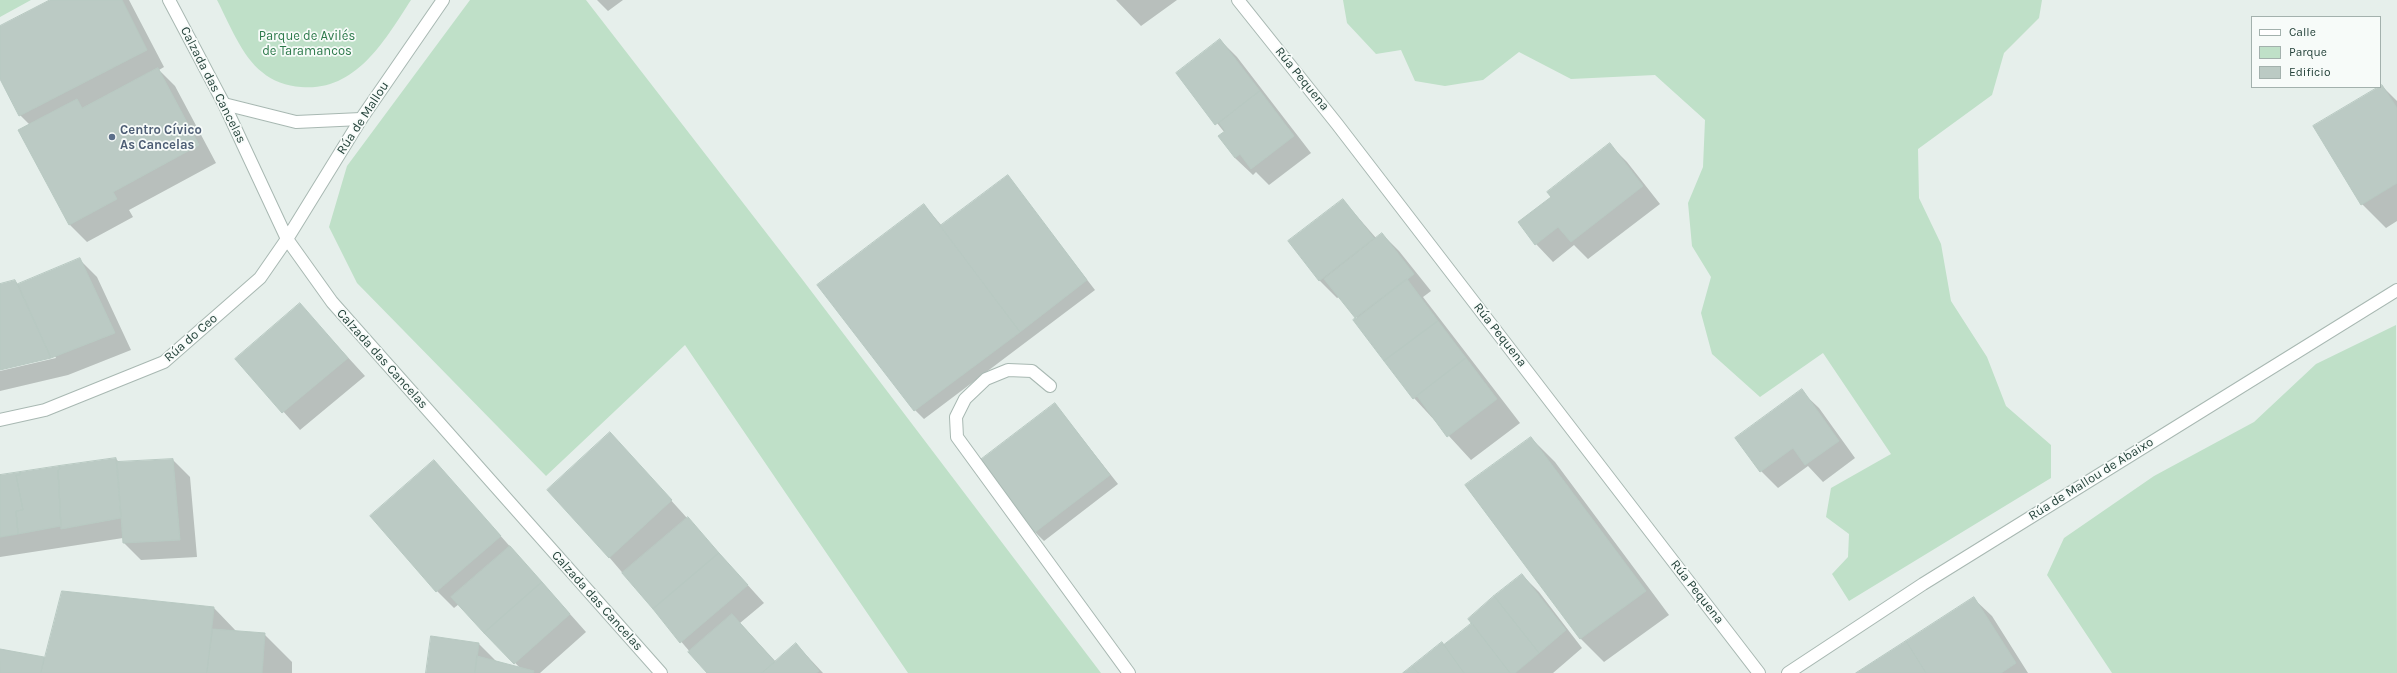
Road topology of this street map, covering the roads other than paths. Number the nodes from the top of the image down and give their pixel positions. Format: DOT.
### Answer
graph roads {
  1 [pos="169,0"];
  2 [pos="443,0"];
  3 [pos="1238,0"];
  4 [pos="224,104"];
  5 [pos="361,119"];
  6 [pos="287,240"];
  7 [pos="2397,290"];
  8 [pos="1050,386"];
  9 [pos="0,420"];
  10 [pos="661,673"];
  11 [pos="1129,673"];
  12 [pos="1759,673"];
  13 [pos="1788,673"];
  1 -- 4 [label="street, Calzada das Cancelas"];
  2 -- 5 [label="street, Rúa de Mallou"];
  3 -- 12 [label="street, Rúa Pequena"];
  4 -- 5 [label="street"];
  4 -- 6 [label="street, Calzada das Cancelas"];
  5 -- 6 [label="street, Rúa de Mallou"];
  6 -- 9 [label="street, Rúa do Ceo"];
  6 -- 10 [label="street, Calzada das Cancelas"];
  7 -- 13 [label="street, Rúa de Mallou de Abaixo"];
  8 -- 11 [label="street"];
}
